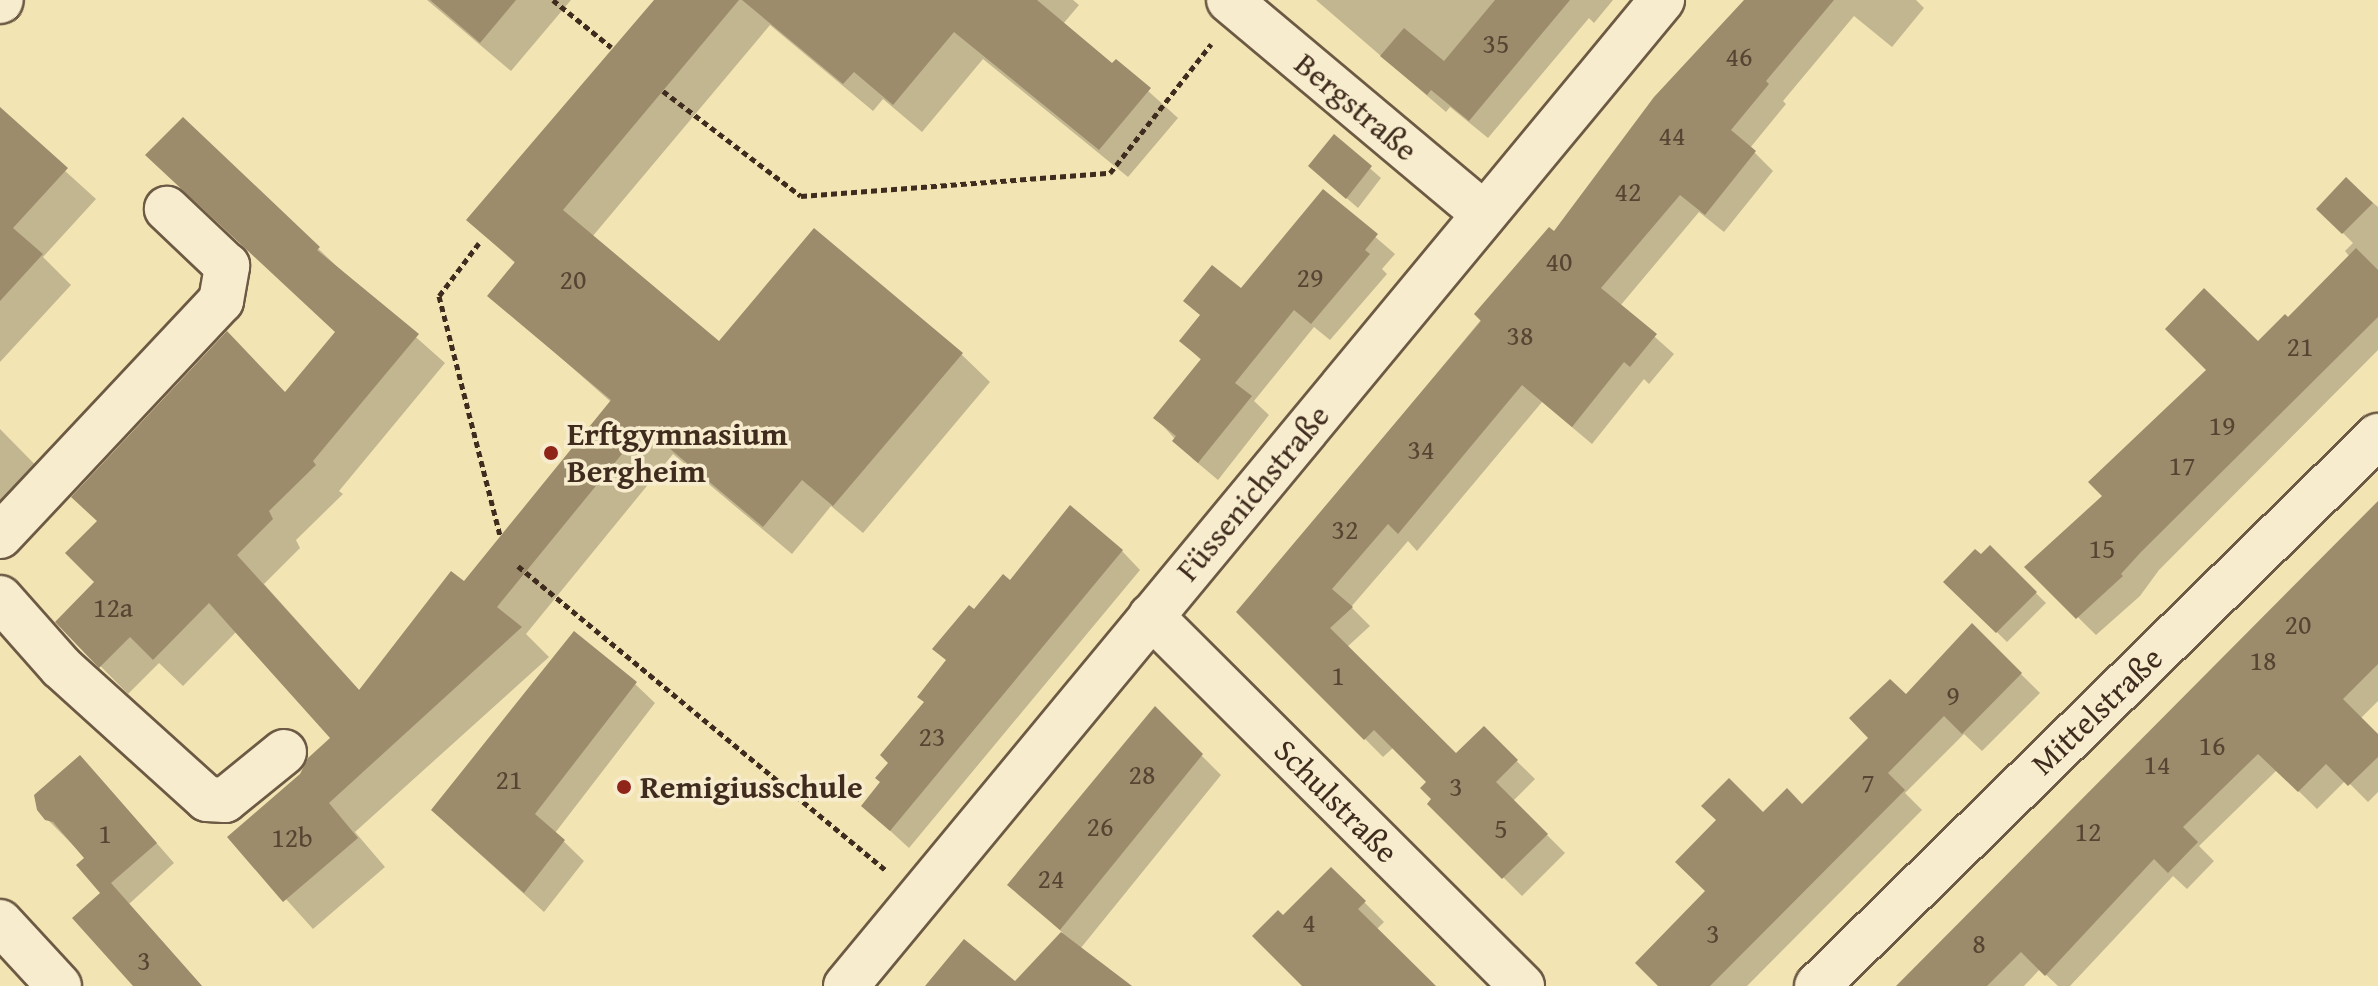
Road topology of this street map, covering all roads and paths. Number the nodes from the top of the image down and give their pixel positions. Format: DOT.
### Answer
graph roads {
  1 [pos="553,0"];
  2 [pos="1662,0"];
  3 [pos="1234,4"];
  4 [pos="611,47"];
  5 [pos="663,91"];
  6 [pos="167,209"];
  7 [pos="1484,214"];
  8 [pos="479,243"];
  9 [pos="2378,436"];
  10 [pos="0,536"];
  11 [pos="500,536"];
  12 [pos="518,566"];
  13 [pos="0,598"];
  14 [pos="1151,616"];
  15 [pos="284,752"];
  16 [pos="920,898"];
  17 [pos="0,922"];
  18 [pos="59,986"];
  19 [pos="846,986"];
  20 [pos="1522,986"];
  21 [pos="1817,986"];
  1 -- 4 [label="path"];
  2 -- 7 [label="street, Füssenichstraße"];
  3 -- 5 [label="path"];
  3 -- 7 [label="street, Bergstraße"];
  6 -- 10 [label="street"];
  7 -- 14 [label="street, Füssenichstraße"];
  8 -- 11 [label="path"];
  9 -- 21 [label="street, Mittelstraße"];
  12 -- 16 [label="path"];
  13 -- 15 [label="street"];
  14 -- 16 [label="street, Füssenichstraße"];
  14 -- 20 [label="street, Schulstraße"];
  16 -- 19 [label="street, Füssenichstraße"];
  17 -- 18 [label="street"];
}
